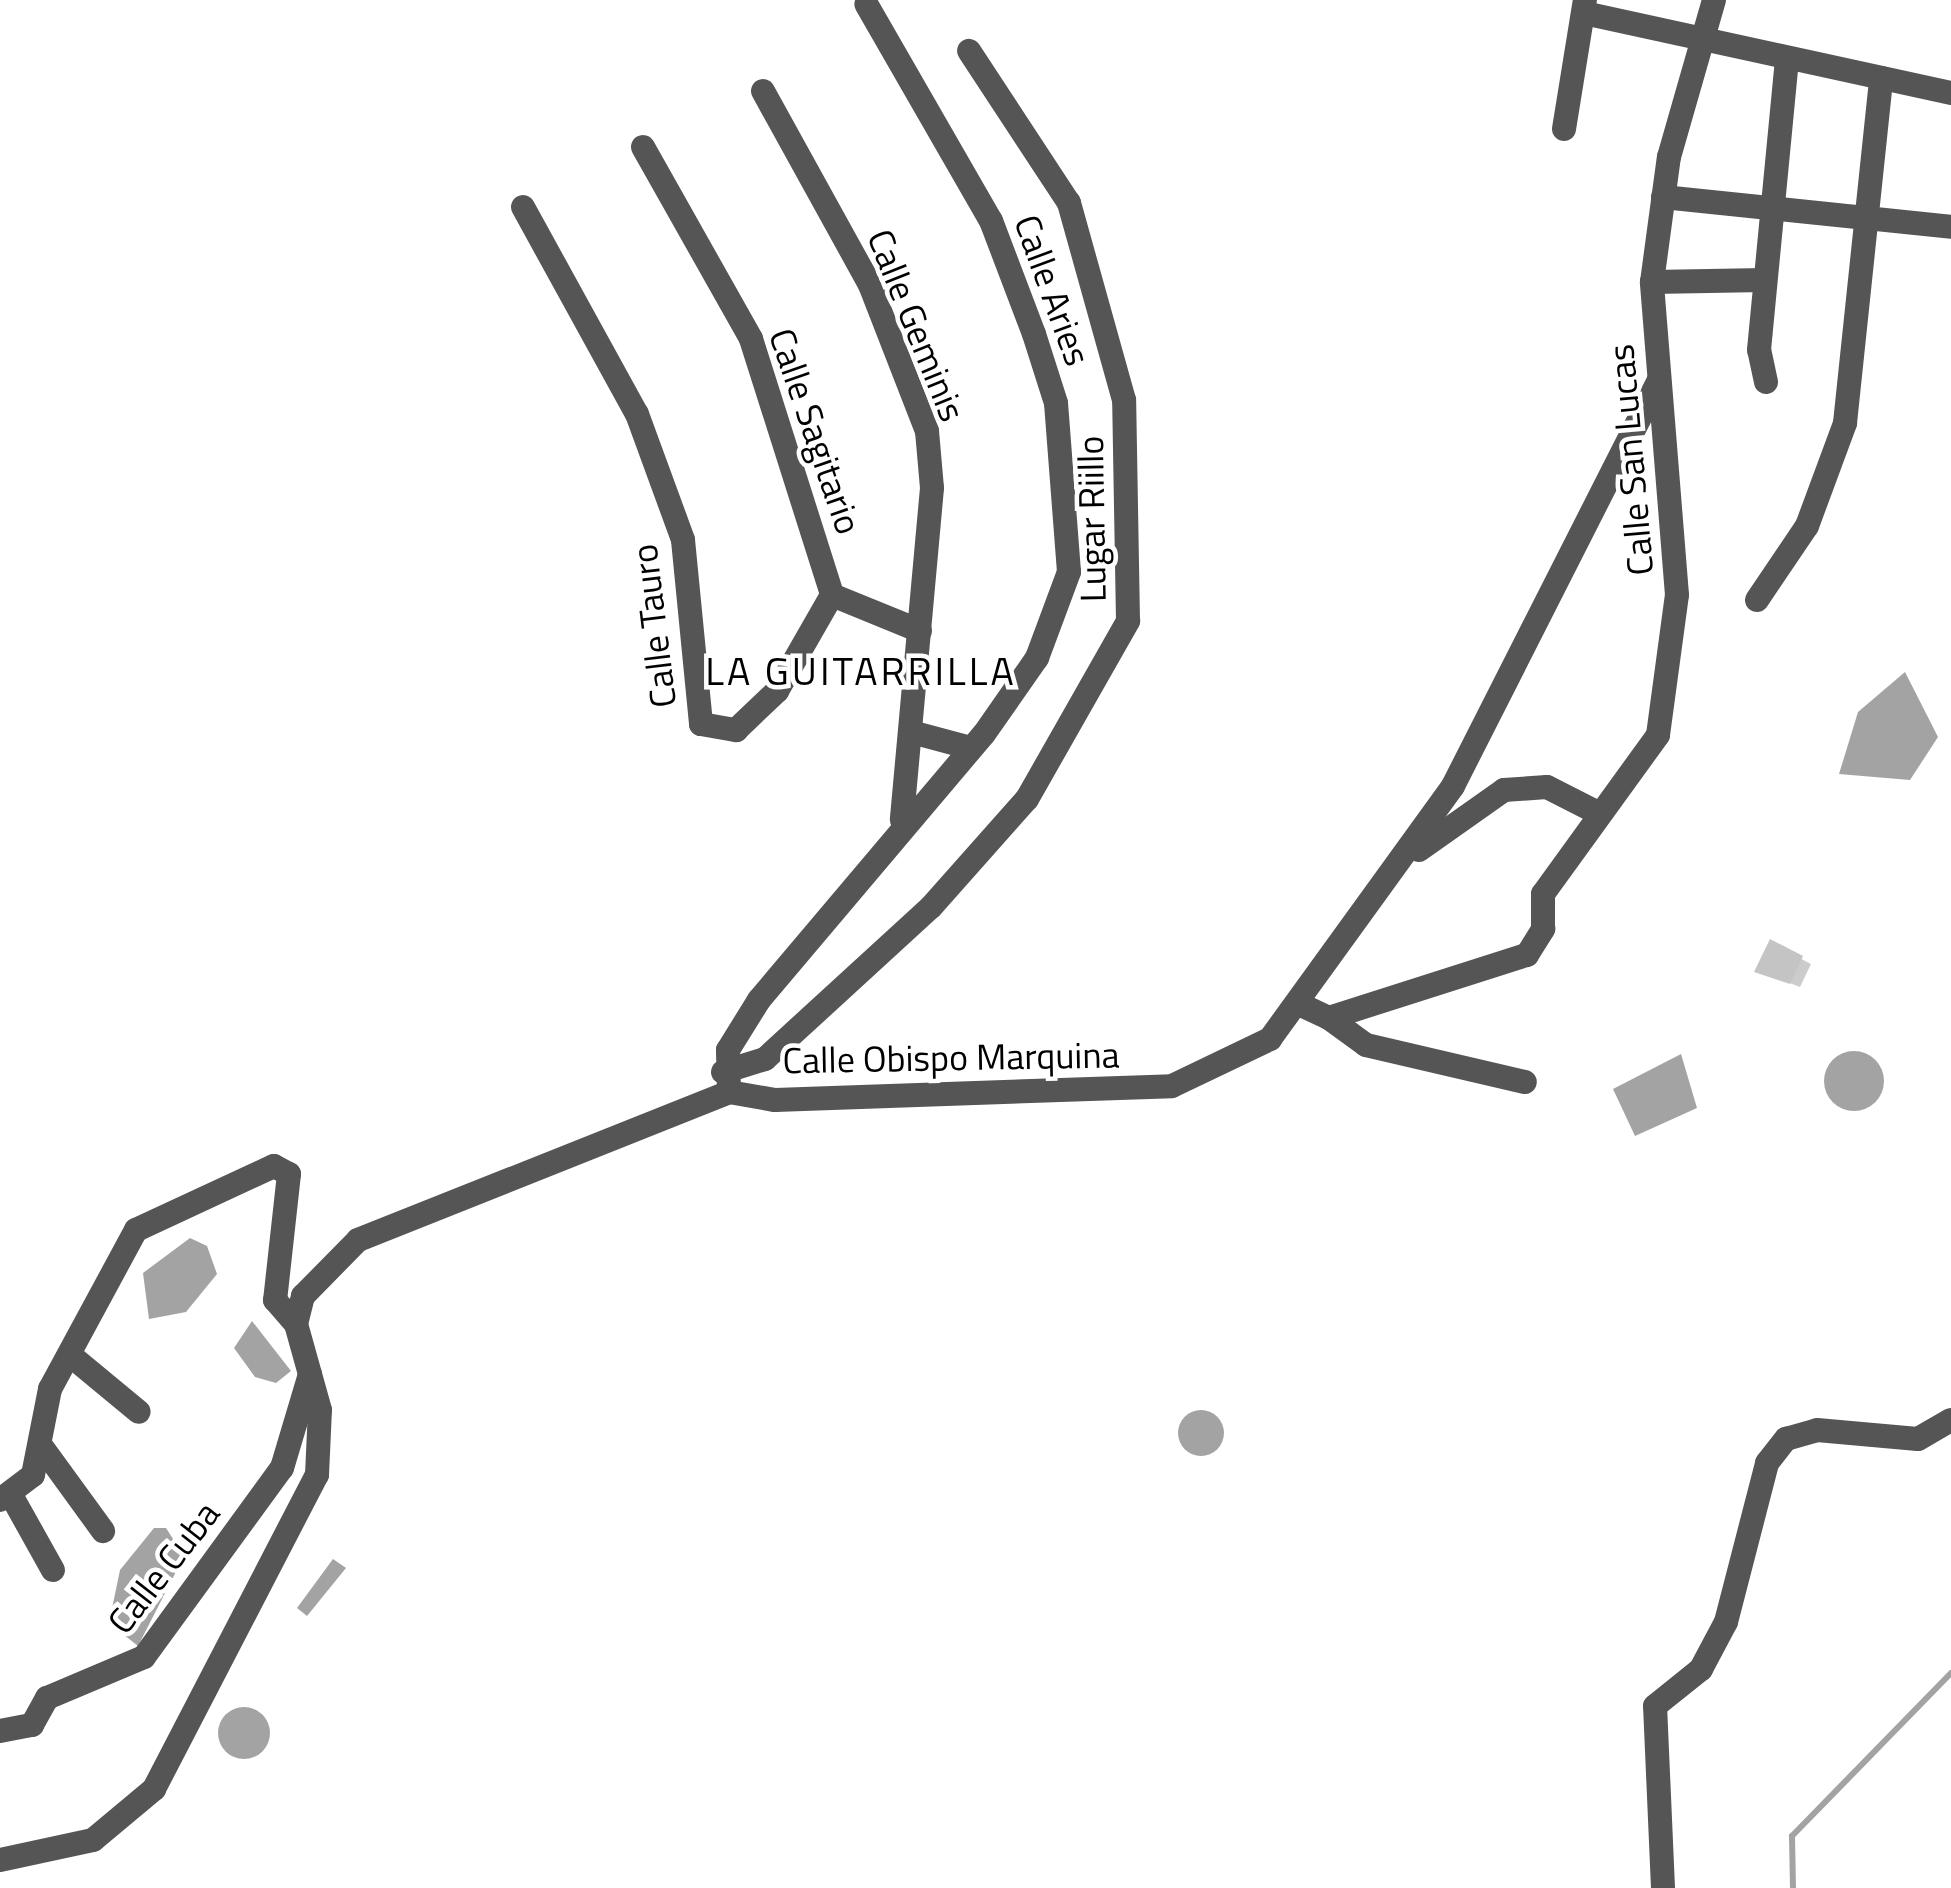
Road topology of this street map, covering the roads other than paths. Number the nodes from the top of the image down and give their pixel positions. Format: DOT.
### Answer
graph roads {
  1 [pos="1714,0"];
  2 [pos="866,4"];
  3 [pos="1584,6"];
  4 [pos="1703,40"];
  5 [pos="970,51"];
  6 [pos="1786,59"];
  7 [pos="1881,78"];
  8 [pos="763,91"];
  9 [pos="1951,93"];
  10 [pos="1564,130"];
  11 [pos="643,148"];
  12 [pos="1663,197"];
  13 [pos="1772,205"];
  14 [pos="523,207"];
  15 [pos="1867,217"];
  16 [pos="1951,227"];
  17 [pos="1765,280"];
  18 [pos="1652,282"];
  19 [pos="1659,380"];
  20 [pos="1766,382"];
  21 [pos="832,596"];
  22 [pos="1757,600"];
  23 [pos="920,631"];
  24 [pos="915,734"];
  25 [pos="971,748"];
  26 [pos="1600,814"];
  27 [pos="902,820"];
  28 [pos="1408,858"];
  29 [pos="1300,1005"];
  30 [pos="1329,1018"];
  31 [pos="726,1082"];
  32 [pos="1525,1082"];
  33 [pos="296,1324"];
  34 [pos="70,1355"];
  35 [pos="311,1372"];
  36 [pos="139,1412"];
  37 [pos="1951,1420"];
  38 [pos="42,1447"];
  39 [pos="6,1498"];
  40 [pos="103,1531"];
  41 [pos="53,1570"];
  42 [pos="0,1731"];
  43 [pos="0,1860"];
  44 [pos="1663,1888"];
  1 -- 4 [label="street, Calle San Lucas"];
  2 -- 25 [label="street, Calle Aries"];
  3 -- 4 [label="street"];
  3 -- 10 [label="street"];
  4 -- 6 [label="street"];
  4 -- 12 [label="street, Calle San Lucas"];
  5 -- 31 [label="street, Lugar Riillo"];
  6 -- 7 [label="street"];
  6 -- 13 [label="street"];
  7 -- 9 [label="street"];
  7 -- 15 [label="street"];
  8 -- 23 [label="street, Calle Geminis"];
  11 -- 21 [label="street, Calle Sagitario"];
  12 -- 13 [label="street"];
  12 -- 18 [label="street, Calle San Lucas"];
  13 -- 15 [label="street"];
  13 -- 17 [label="street"];
  14 -- 21 [label="street, Calle Tauro"];
  15 -- 16 [label="street"];
  15 -- 22 [label="street"];
  17 -- 18 [label="street"];
  17 -- 20 [label="street"];
  18 -- 19 [label="street, Calle San Lucas"];
  19 -- 26 [label="street, Calle San Lucas"];
  19 -- 28 [label="street, Calle Obispo Marquina"];
  21 -- 23 [label="street"];
  23 -- 24 [label="street, Calle Geminis"];
  24 -- 25 [label="street"];
  24 -- 27 [label="street, Calle Geminis"];
  25 -- 27 [label="street, Calle Aries"];
  26 -- 28 [label="street"];
  26 -- 30 [label="street, Calle San Lucas"];
  27 -- 31 [label="street, Calle Aries"];
  28 -- 29 [label="street, Calle Obispo Marquina"];
  29 -- 30 [label="street"];
  29 -- 31 [label="street, Calle Obispo Marquina"];
  30 -- 32 [label="street"];
  31 -- 33 [label="street, Calle Obispo Marquina"];
  33 -- 34 [label="street"];
  33 -- 35 [label="street"];
  34 -- 36 [label="street"];
  34 -- 38 [label="street"];
  35 -- 42 [label="street, Calle Cuba"];
  35 -- 43 [label="street"];
  37 -- 44 [label="street"];
  38 -- 39 [label="street"];
  38 -- 40 [label="street"];
  39 -- 41 [label="street"];
}
